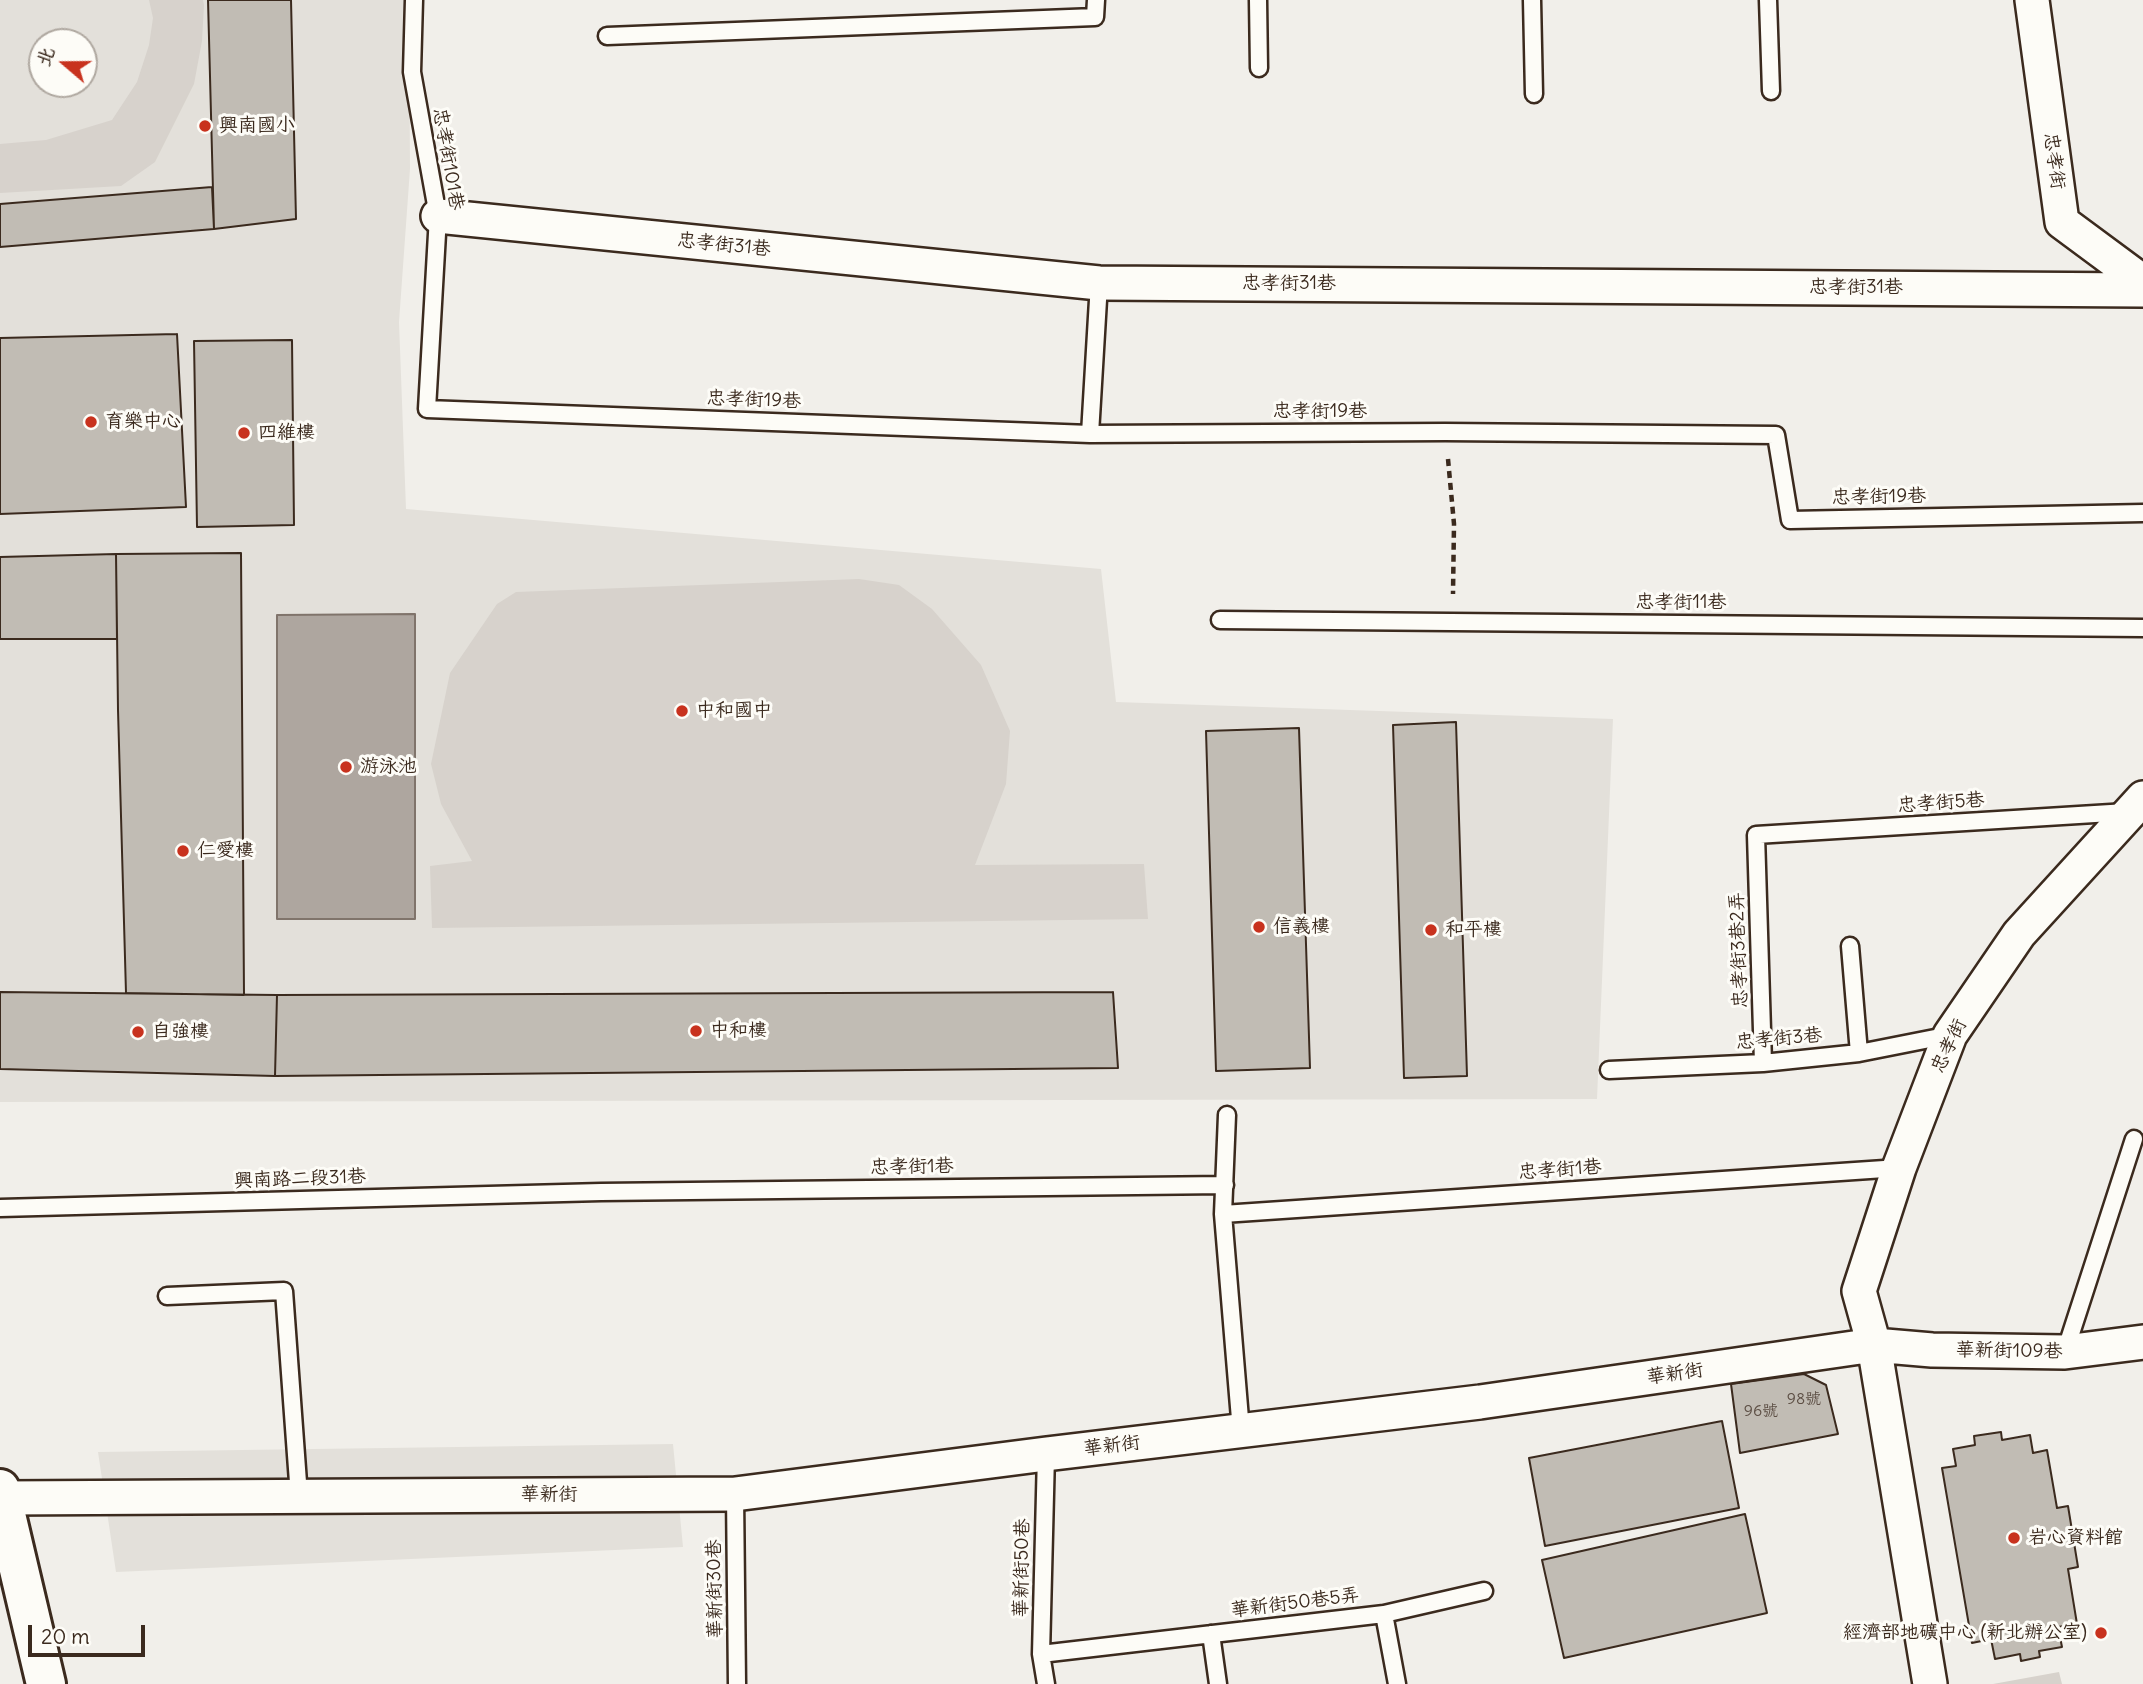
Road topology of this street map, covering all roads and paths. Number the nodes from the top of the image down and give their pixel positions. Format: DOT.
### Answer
graph roads {
  1 [pos="414,0"];
  2 [pos="1096,0"];
  3 [pos="1258,0"];
  4 [pos="1532,0"];
  5 [pos="1768,0"];
  6 [pos="2032,0"];
  7 [pos="607,36"];
  8 [pos="1259,68"];
  9 [pos="1771,91"];
  10 [pos="1534,94"];
  11 [pos="438,216"];
  12 [pos="2143,282"];
  13 [pos="1099,283"];
  14 [pos="2143,290"];
  15 [pos="427,409"];
  16 [pos="1445,432"];
  17 [pos="1090,434"];
  18 [pos="2143,513"];
  19 [pos="1220,620"];
  20 [pos="1453,622"];
  21 [pos="2143,628"];
  22 [pos="2136,805"];
  23 [pos="1756,835"];
  24 [pos="1850,946"];
  25 [pos="1950,1035"];
  26 [pos="1859,1053"];
  27 [pos="1763,1063"];
  28 [pos="1609,1070"];
  29 [pos="1227,1115"];
  30 [pos="2134,1139"];
  31 [pos="1899,1168"];
  32 [pos="1224,1185"];
  33 [pos="601,1192"];
  34 [pos="0,1208"];
  35 [pos="1223,1213"];
  36 [pos="167,1296"];
  37 [pos="2143,1342"];
  38 [pos="1874,1345"];
  39 [pos="2065,1352"];
  40 [pos="1241,1431"];
  41 [pos="1045,1454"];
  42 [pos="735,1494"];
  43 [pos="1,1495"];
  44 [pos="299,1496"];
  45 [pos="1484,1591"];
  46 [pos="1384,1614"];
  47 [pos="1211,1634"];
  48 [pos="1041,1654"];
  49 [pos="46,1684"];
  50 [pos="737,1684"];
  51 [pos="1046,1684"];
  52 [pos="1218,1684"];
  53 [pos="1397,1684"];
  54 [pos="1930,1684"];
  1 -- 11 [label="lane, 忠孝街101巷"];
  2 -- 7 [label="lane"];
  3 -- 8 [label="lane"];
  4 -- 10 [label="lane"];
  5 -- 9 [label="lane"];
  6 -- 12 [label="street, 忠孝街"];
  11 -- 13 [label="street, 忠孝街31巷"];
  11 -- 15 [label="lane, 忠孝街101巷"];
  13 -- 14 [label="street, 忠孝街31巷"];
  13 -- 17 [label="lane"];
  15 -- 17 [label="lane, 忠孝街19巷"];
  16 -- 17 [label="lane, 忠孝街19巷"];
  16 -- 18 [label="lane, 忠孝街19巷"];
  16 -- 20 [label="path"];
  19 -- 20 [label="lane, 忠孝街11巷"];
  20 -- 21 [label="lane, 忠孝街11巷"];
  22 -- 23 [label="lane, 忠孝街5巷"];
  22 -- 25 [label="street, 忠孝街"];
  23 -- 27 [label="lane, 忠孝街3巷2弄"];
  24 -- 26 [label="lane"];
  25 -- 26 [label="lane, 忠孝街3巷"];
  25 -- 31 [label="street, 忠孝街"];
  26 -- 27 [label="lane, 忠孝街3巷"];
  27 -- 28 [label="lane, 忠孝街3巷"];
  29 -- 32 [label="lane"];
  30 -- 39 [label="lane"];
  31 -- 35 [label="lane, 忠孝街1巷"];
  31 -- 38 [label="street, 忠孝街"];
  32 -- 33 [label="lane, 忠孝街1巷"];
  32 -- 35 [label="lane"];
  33 -- 34 [label="lane, 興南路二段31巷"];
  35 -- 40 [label="lane"];
  36 -- 44 [label="lane"];
  37 -- 39 [label="street, 華新街109巷"];
  38 -- 39 [label="street, 華新街109巷"];
  38 -- 40 [label="street, 華新街"];
  38 -- 54 [label="street"];
  40 -- 41 [label="street, 華新街"];
  41 -- 42 [label="street, 華新街"];
  41 -- 48 [label="lane, 華新街50巷"];
  42 -- 44 [label="street, 華新街"];
  42 -- 50 [label="lane, 華新街30巷"];
  43 -- 44 [label="street, 華新街"];
  43 -- 49 [label="street"];
  45 -- 46 [label="lane, 華新街50巷5弄"];
  46 -- 47 [label="lane, 華新街50巷5弄"];
  46 -- 53 [label="lane, 華新街50巷5弄"];
  47 -- 48 [label="lane, 華新街50巷5弄"];
  47 -- 52 [label="lane, 華新街50巷5弄"];
  48 -- 51 [label="lane, 華新街50巷"];
}
